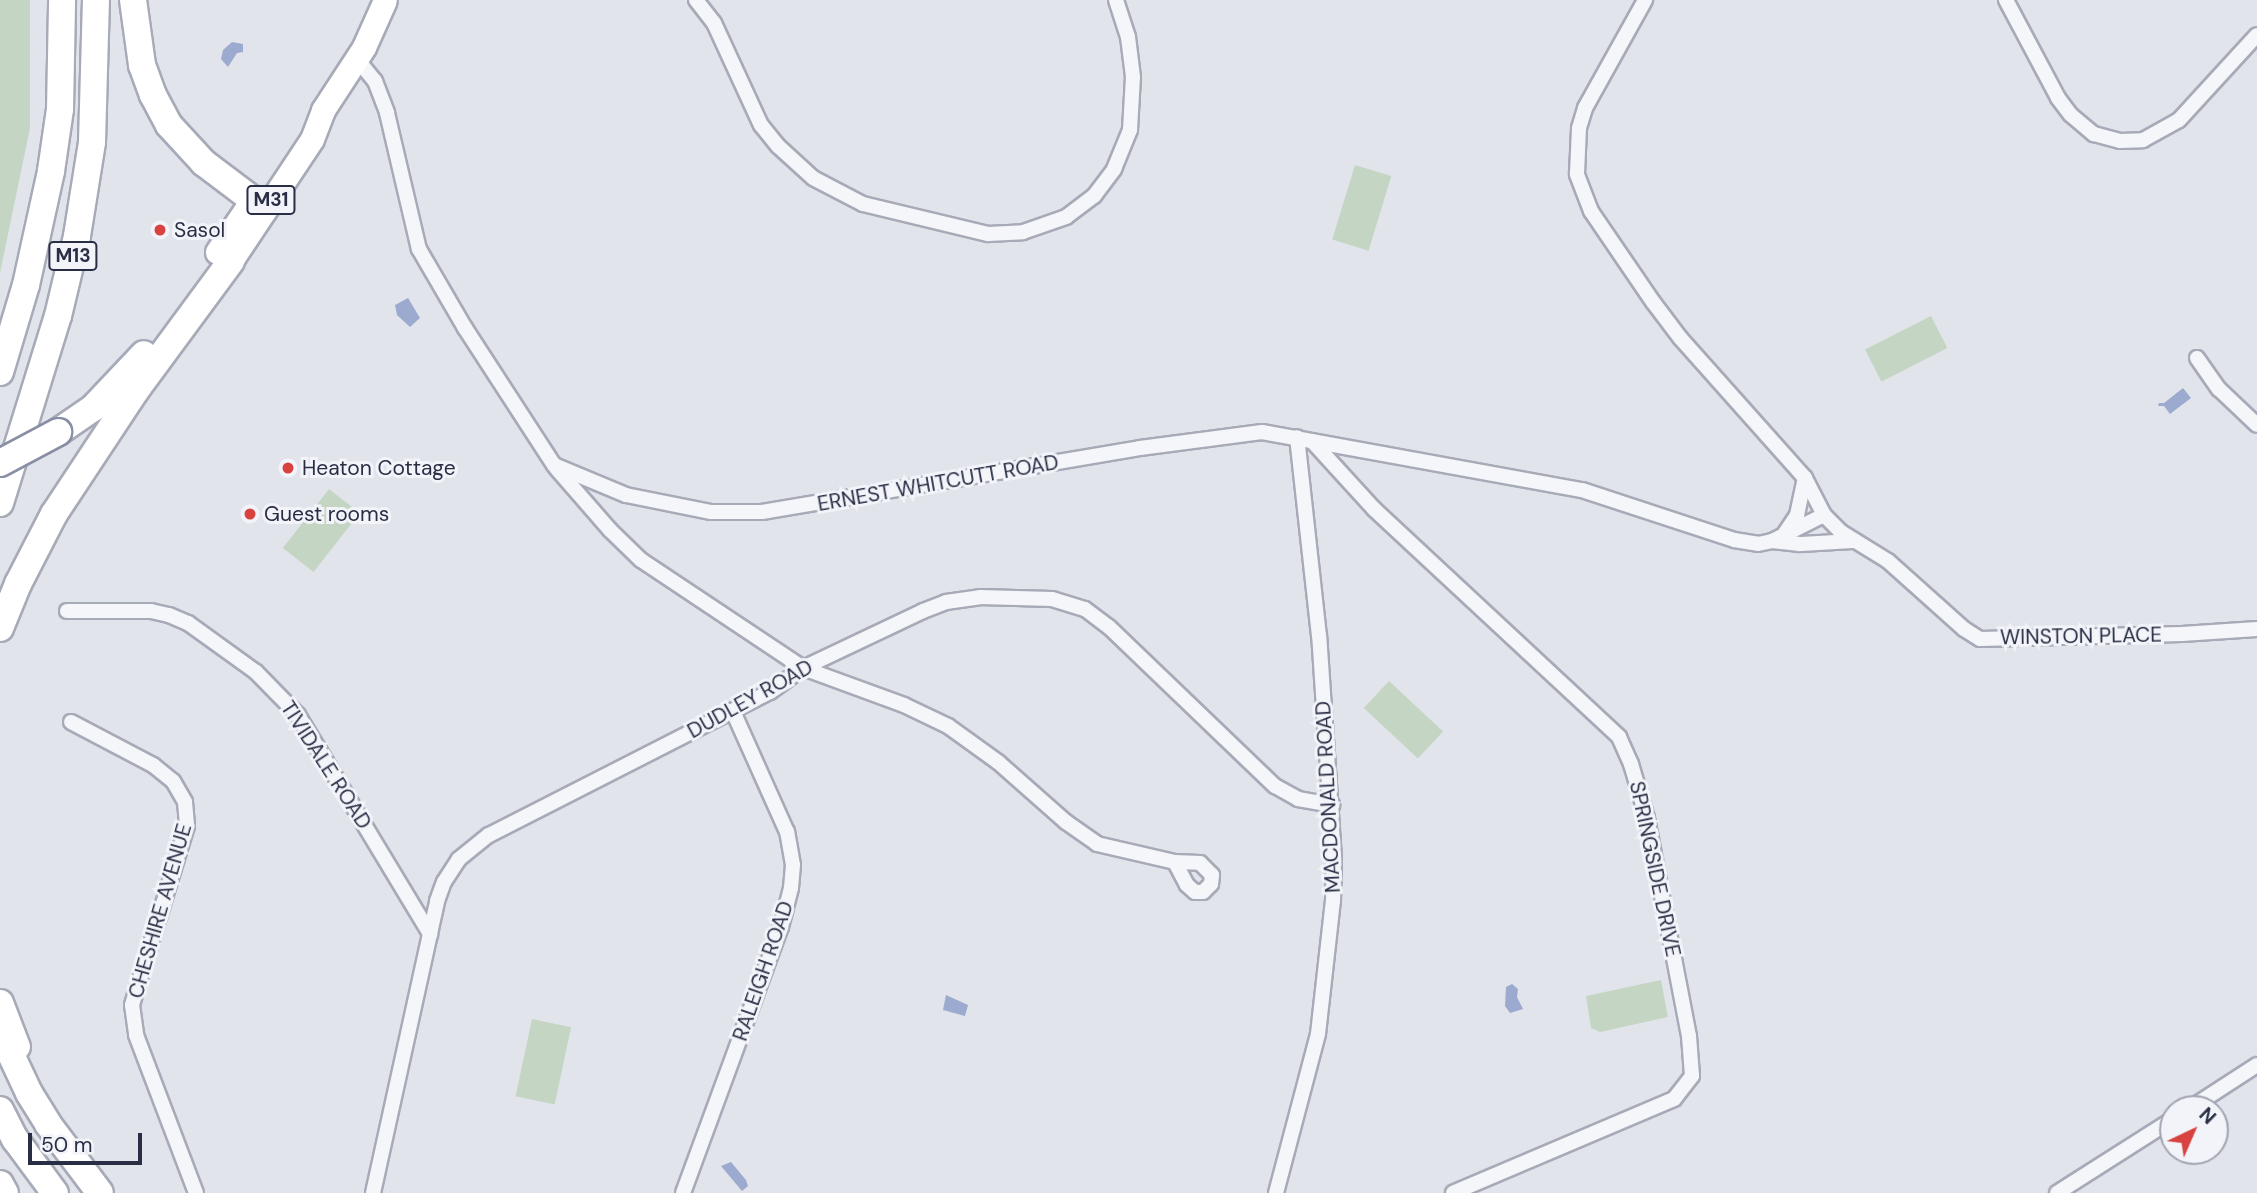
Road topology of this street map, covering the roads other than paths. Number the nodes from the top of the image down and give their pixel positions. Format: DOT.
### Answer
graph roads {
  1 [pos="62,0"];
  2 [pos="96,0"];
  3 [pos="133,0"];
  4 [pos="385,0"];
  5 [pos="696,0"];
  6 [pos="1116,0"];
  7 [pos="1646,0"];
  8 [pos="2006,0"];
  9 [pos="2257,35"];
  10 [pos="357,59"];
  11 [pos="259,204"];
  12 [pos="224,257"];
  13 [pos="26,285"];
  14 [pos="0,345"];
  15 [pos="2197,358"];
  16 [pos="0,372"];
  17 [pos="2257,425"];
  18 [pos="1304,439"];
  19 [pos="0,463"];
  20 [pos="554,466"];
  21 [pos="1805,478"];
  22 [pos="0,503"];
  23 [pos="1824,515"];
  24 [pos="1777,539"];
  25 [pos="1854,541"];
  26 [pos="66,611"];
  27 [pos="0,628"];
  28 [pos="2257,629"];
  29 [pos="803,668"];
  30 [pos="733,711"];
  31 [pos="71,722"];
  32 [pos="1332,805"];
  33 [pos="1175,862"];
  34 [pos="430,934"];
  35 [pos="0,1003"];
  36 [pos="0,1031"];
  37 [pos="2257,1065"];
  38 [pos="2211,1095"];
  39 [pos="0,1110"];
  40 [pos="2159,1128"];
  41 [pos="77,1165"];
  42 [pos="0,1184"];
  43 [pos="5,1193"];
  44 [pos="55,1193"];
  45 [pos="100,1193"];
  46 [pos="195,1193"];
  47 [pos="373,1193"];
  48 [pos="683,1193"];
  49 [pos="1276,1193"];
  50 [pos="1453,1193"];
  51 [pos="2057,1193"];
  1 -- 13 [label="highway, M13"];
  2 -- 22 [label="highway, M13"];
  3 -- 11 [label="highway"];
  4 -- 10 [label="main road, M31"];
  5 -- 6 [label="street"];
  7 -- 21 [label="street"];
  8 -- 9 [label="street"];
  10 -- 11 [label="main road, M31"];
  10 -- 20 [label="street"];
  11 -- 12 [label="main road, M31"];
  12 -- 19 [label="highway, bridge"];
  12 -- 27 [label="highway"];
  13 -- 14 [label="highway"];
  13 -- 16 [label="highway, M13"];
  15 -- 17 [label="street"];
  18 -- 20 [label="street, ERNEST WHITCUTT ROAD"];
  18 -- 24 [label="street, ERNEST WHITCUTT ROAD"];
  18 -- 32 [label="street, MACDONALD ROAD"];
  18 -- 50 [label="street, SPRINGSIDE DRIVE"];
  20 -- 29 [label="street"];
  21 -- 23 [label="street"];
  21 -- 24 [label="street"];
  23 -- 24 [label="street, ERNEST WHITCUTT ROAD"];
  23 -- 25 [label="street, WINSTON PLACE"];
  24 -- 25 [label="street, ERNEST WHITCUTT ROAD"];
  25 -- 28 [label="street, WINSTON PLACE"];
  26 -- 34 [label="street, TIVIDALE ROAD"];
  29 -- 30 [label="street, DUDLEY ROAD"];
  29 -- 32 [label="street, DUDLEY ROAD"];
  29 -- 33 [label="street"];
  30 -- 34 [label="street, DUDLEY ROAD"];
  30 -- 48 [label="street, RALEIGH ROAD"];
  31 -- 46 [label="street, CHESHIRE AVENUE"];
  32 -- 49 [label="street, MACDONALD ROAD"];
  34 -- 47 [label="street, DUDLEY ROAD"];
  35 -- 41 [label="highway"];
  36 -- 41 [label="highway"];
  37 -- 38 [label="street"];
  39 -- 44 [label="highway"];
  40 -- 51 [label="street"];
  41 -- 45 [label="highway"];
  42 -- 43 [label="highway"];
}
